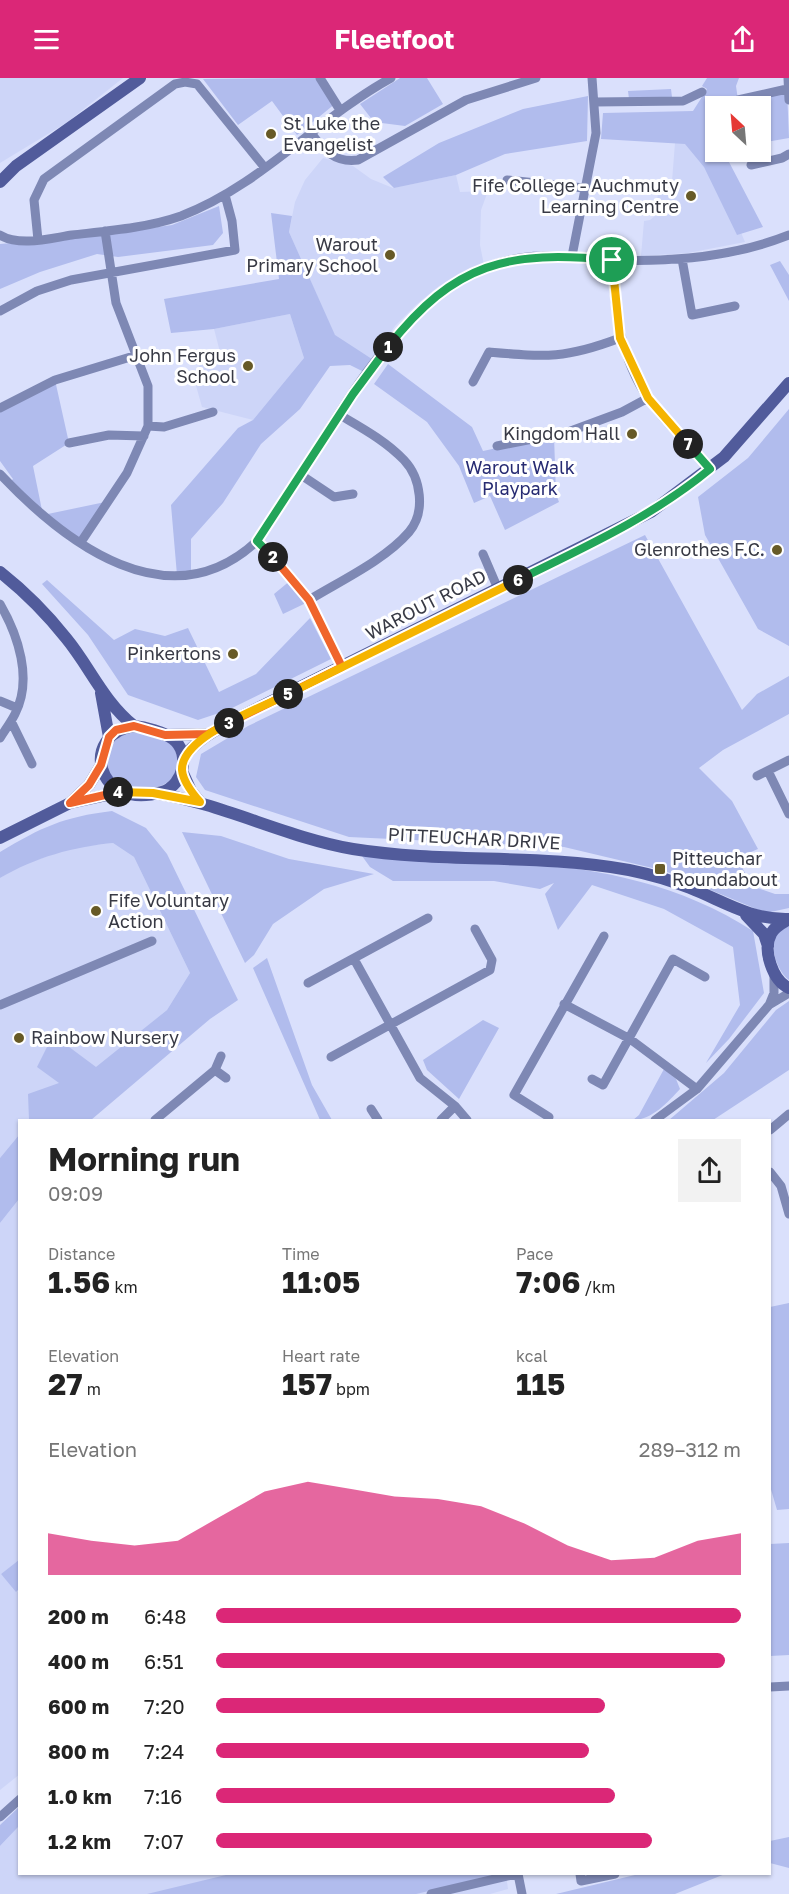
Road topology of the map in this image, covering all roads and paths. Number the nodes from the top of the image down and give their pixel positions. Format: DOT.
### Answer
graph roads {
  1 [pos="140,78"];
  2 [pos="320,78"];
  3 [pos="391,78"];
  4 [pos="536,78"];
  5 [pos="592,78"];
  6 [pos="788,78"];
  7 [pos="787,89"];
  8 [pos="702,92"];
  9 [pos="756,96"];
  10 [pos="789,99"];
  11 [pos="595,102"];
  12 [pos="340,110"];
  13 [pos="310,133"];
  14 [pos="789,154"];
  15 [pos="751,165"];
  16 [pos="265,168"];
  17 [pos="2,178"];
  18 [pos="507,180"];
  19 [pos="584,188"];
  20 [pos="225,195"];
  21 [pos="105,231"];
  22 [pos="0,235"];
  23 [pos="789,235"];
  24 [pos="38,240"];
  25 [pos="572,256"];
  26 [pos="682,259"];
  27 [pos="612,260"];
  28 [pos="110,274"];
  29 [pos="735,306"];
  30 [pos="0,311"];
  31 [pos="620,338"];
  32 [pos="137,355"];
  33 [pos="473,382"];
  34 [pos="789,383"];
  35 [pos="648,398"];
  36 [pos="0,408"];
  37 [pos="213,412"];
  38 [pos="340,415"];
  39 [pos="146,431"];
  40 [pos="69,443"];
  41 [pos="497,446"];
  42 [pos="710,469"];
  43 [pos="0,474"];
  44 [pos="301,475"];
  45 [pos="353,494"];
  46 [pos="257,541"];
  47 [pos="81,542"];
  48 [pos="483,554"];
  49 [pos="0,572"];
  50 [pos="498,589"];
  51 [pos="309,600"];
  52 [pos="0,604"];
  53 [pos="342,667"];
  54 [pos="101,692"];
  55 [pos="0,701"];
  56 [pos="17,708"];
  57 [pos="11,721"];
  58 [pos="134,726"];
  59 [pos="208,734"];
  60 [pos="165,735"];
  61 [pos="109,737"];
  62 [pos="0,738"];
  63 [pos="789,760"];
  64 [pos="32,764"];
  65 [pos="101,765"];
  66 [pos="183,765"];
  67 [pos="768,771"];
  68 [pos="757,776"];
  69 [pos="122,792"];
  70 [pos="153,793"];
  71 [pos="200,802"];
  72 [pos="70,803"];
  73 [pos="789,814"];
  74 [pos="0,838"];
  75 [pos="745,914"];
  76 [pos="428,918"];
  77 [pos="788,919"];
  78 [pos="475,929"];
  79 [pos="604,936"];
  80 [pos="152,941"];
  81 [pos="768,946"];
  82 [pos="354,959"];
  83 [pos="774,971"];
  84 [pos="705,976"];
  85 [pos="308,983"];
  86 [pos="789,988"];
  87 [pos="789,993"];
  88 [pos="564,1004"];
  89 [pos="0,1005"];
  90 [pos="770,1005"];
  91 [pos="389,1025"];
  92 [pos="630,1039"];
  93 [pos="221,1056"];
  94 [pos="331,1057"];
  95 [pos="215,1070"];
  96 [pos="226,1078"];
  97 [pos="592,1079"];
  98 [pos="697,1089"];
  99 [pos="455,1106"];
  100 [pos="371,1109"];
  101 [pos="789,1114"];
  102 [pos="549,1117"];
  103 [pos="156,1119"];
  104 [pos="377,1119"];
  105 [pos="442,1119"];
  106 [pos="466,1119"];
  107 [pos="657,1119"];
  108 [pos="771,1129"];
  109 [pos="771,1173"];
  110 [pos="789,1214"];
  111 [pos="789,1686"];
  112 [pos="771,1687"];
  113 [pos="18,1801"];
  114 [pos="0,1817"];
  115 [pos="513,1875"];
  116 [pos="517,1875"];
  117 [pos="580,1875"];
  118 [pos="610,1875"];
  119 [pos="431,1894"];
  120 [pos="522,1894"];
  1 -- 17 [label="street"];
  2 -- 12 [label="street"];
  3 -- 12 [label="street"];
  4 -- 13 [label="street"];
  5 -- 11 [label="street"];
  6 -- 7 [label="street"];
  7 -- 9 [label="street"];
  7 -- 10 [label="street"];
  8 -- 11 [label="street"];
  11 -- 19 [label="street"];
  12 -- 13 [label="street"];
  13 -- 16 [label="street"];
  14 -- 15 [label="street"];
  16 -- 20 [label="street"];
  16 -- 24 [label="street"];
  18 -- 19 [label="street"];
  19 -- 25 [label="street"];
  20 -- 21 [label="street"];
  20 -- 28 [label="street"];
  21 -- 24 [label="street"];
  21 -- 28 [label="street"];
  22 -- 24 [label="street"];
  23 -- 26 [label="street"];
  25 -- 27 [label="street"];
  25 -- 38 [label="street"];
  26 -- 27 [label="street"];
  26 -- 29 [label="street"];
  27 -- 31 [label="street"];
  28 -- 30 [label="street"];
  28 -- 32 [label="street"];
  31 -- 33 [label="street"];
  31 -- 35 [label="street"];
  32 -- 36 [label="street"];
  32 -- 39 [label="street"];
  34 -- 42 [label="street, WAROUT ROAD"];
  35 -- 41 [label="street"];
  35 -- 42 [label="street"];
  37 -- 39 [label="street"];
  38 -- 44 [label="street"];
  38 -- 51 [label="street"];
  39 -- 40 [label="street"];
  39 -- 47 [label="street"];
  42 -- 50 [label="street, WAROUT ROAD"];
  43 -- 47 [label="street"];
  44 -- 45 [label="street"];
  44 -- 46 [label="street"];
  46 -- 47 [label="street"];
  46 -- 51 [label="street"];
  48 -- 50 [label="street"];
  49 -- 54 [label="street"];
  50 -- 53 [label="street, WAROUT ROAD"];
  51 -- 53 [label="street"];
  52 -- 56 [label="street"];
  53 -- 59 [label="street, WAROUT ROAD"];
  54 -- 58 [label="street"];
  54 -- 61 [label="street"];
  55 -- 56 [label="street"];
  56 -- 57 [label="street"];
  57 -- 62 [label="street"];
  57 -- 64 [label="street"];
  58 -- 60 [label="street"];
  58 -- 61 [label="street"];
  59 -- 60 [label="street"];
  59 -- 66 [label="street"];
  60 -- 66 [label="street"];
  61 -- 65 [label="street"];
  63 -- 67 [label="street"];
  65 -- 69 [label="street"];
  65 -- 72 [label="street"];
  66 -- 70 [label="street"];
  66 -- 71 [label="street"];
  67 -- 68 [label="street"];
  67 -- 73 [label="street"];
  69 -- 70 [label="street"];
  69 -- 72 [label="street"];
  70 -- 71 [label="street, PITTEUCHAR DRIVE"];
  71 -- 75 [label="street, PITTEUCHAR DRIVE"];
  72 -- 74 [label="street"];
  75 -- 77 [label="street, PITTEUCHAR DRIVE"];
  75 -- 81 [label="street, PITTEUCHAR DRIVE"];
  76 -- 82 [label="street"];
  77 -- 81 [label="street"];
  78 -- 91 [label="street"];
  79 -- 88 [label="street"];
  80 -- 89 [label="street"];
  81 -- 83 [label="street"];
  82 -- 85 [label="street"];
  82 -- 91 [label="street"];
  83 -- 86 [label="street"];
  83 -- 90 [label="street"];
  84 -- 92 [label="street"];
  87 -- 90 [label="street"];
  88 -- 92 [label="street"];
  88 -- 102 [label="street"];
  90 -- 98 [label="street"];
  91 -- 94 [label="street"];
  91 -- 99 [label="street"];
  92 -- 97 [label="street"];
  92 -- 98 [label="street"];
  93 -- 95 [label="street"];
  95 -- 96 [label="street"];
  95 -- 103 [label="street"];
  98 -- 107 [label="street"];
  99 -- 105 [label="street"];
  99 -- 106 [label="street"];
  100 -- 104 [label="street"];
  101 -- 108 [label="street"];
  109 -- 110 [label="street"];
  111 -- 112 [label="street"];
  113 -- 114 [label="street"];
  115 -- 119 [label="street"];
  116 -- 120 [label="street"];
  117 -- 118 [label="street"];
}
